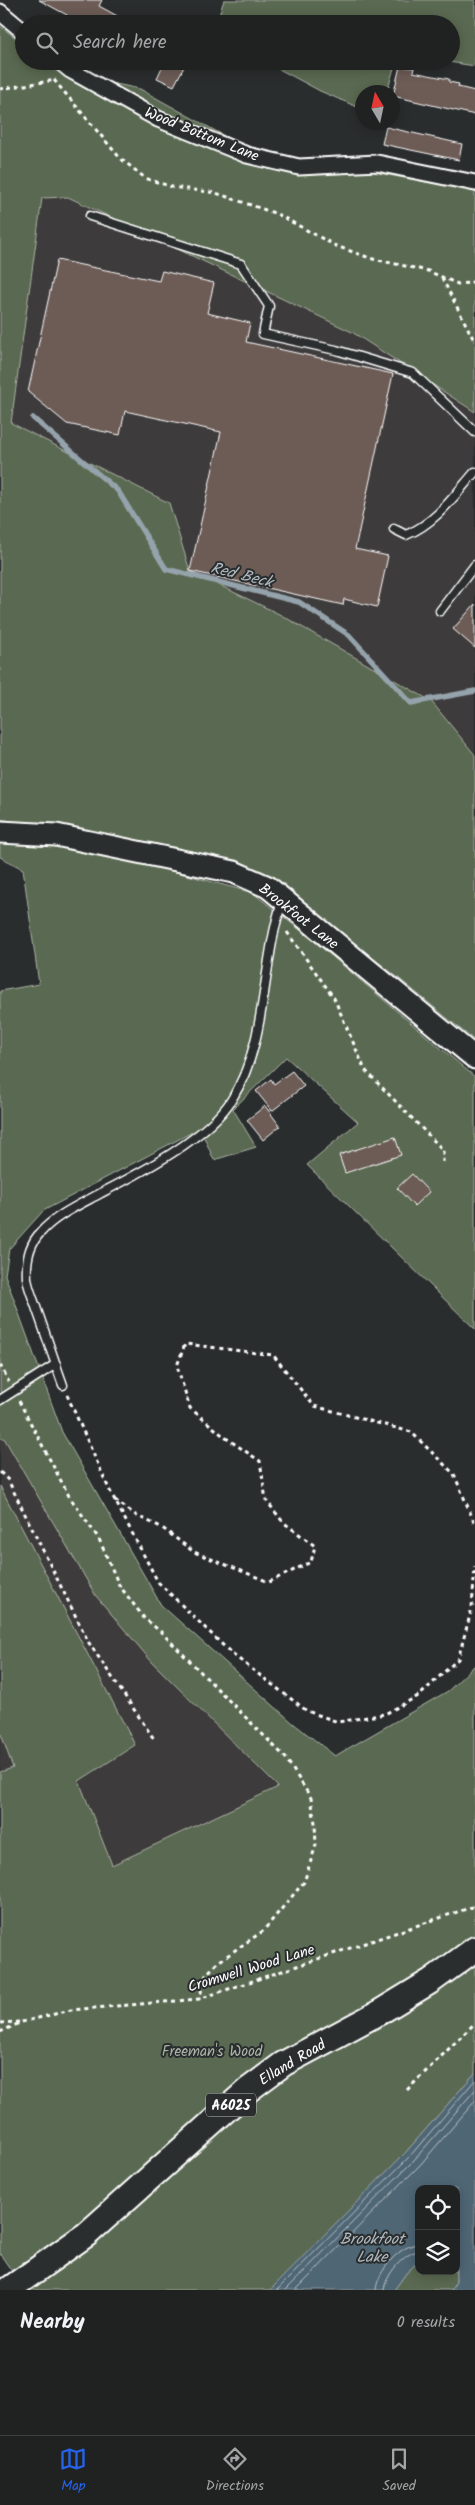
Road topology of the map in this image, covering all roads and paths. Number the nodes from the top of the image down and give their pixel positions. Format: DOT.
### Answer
graph roads {
  1 [pos="0,12"];
  2 [pos="15,24"];
  3 [pos="70,70"];
  4 [pos="86,78"];
  5 [pos="54,80"];
  6 [pos="0,89"];
  7 [pos="475,183"];
  8 [pos="90,216"];
  9 [pos="442,277"];
  10 [pos="475,280"];
  11 [pos="475,342"];
  12 [pos="475,432"];
  13 [pos="475,472"];
  14 [pos="394,529"];
  15 [pos="475,565"];
  16 [pos="440,611"];
  17 [pos="0,832"];
  18 [pos="280,908"];
  19 [pos="475,1058"];
  20 [pos="443,1162"];
  21 [pos="56,1364"];
  22 [pos="0,1365"];
  23 [pos="63,1385"];
  24 [pos="14,1391"];
  25 [pos="0,1400"];
  26 [pos="0,1472"];
  27 [pos="115,1500"];
  28 [pos="475,1524"];
  29 [pos="475,1566"];
  30 [pos="154,1739"];
  31 [pos="475,1906"];
  32 [pos="475,1949"];
  33 [pos="199,1998"];
  34 [pos="22,2022"];
  35 [pos="0,2023"];
  36 [pos="475,2023"];
  37 [pos="0,2032"];
  38 [pos="407,2090"];
  39 [pos="8,2290"];
  1 -- 2 [label="street"];
  3 -- 4 [label="street, Wood Bottom Lane"];
  4 -- 5 [label="path"];
  4 -- 7 [label="street, Wood Bottom Lane"];
  5 -- 6 [label="path"];
  5 -- 9 [label="path"];
  8 -- 12 [label="lane"];
  9 -- 10 [label="path"];
  9 -- 11 [label="path"];
  13 -- 14 [label="lane"];
  15 -- 16 [label="lane"];
  17 -- 18 [label="street, Brookfoot Lane"];
  18 -- 19 [label="street, Brookfoot Lane"];
  18 -- 20 [label="path"];
  18 -- 21 [label="lane"];
  21 -- 23 [label="lane"];
  21 -- 24 [label="lane"];
  22 -- 24 [label="path"];
  23 -- 27 [label="path"];
  24 -- 25 [label="lane"];
  24 -- 33 [label="path"];
  26 -- 30 [label="path"];
  27 -- 28 [label="path"];
  27 -- 29 [label="path"];
  31 -- 33 [label="path, Cromwell Wood Lane"];
  32 -- 39 [label="main road, Elland Road / A6025"];
  33 -- 34 [label="path, Cromwell Wood Lane"];
  34 -- 35 [label="path"];
  34 -- 37 [label="path, Cromwell Wood Lane"];
  36 -- 38 [label="path"];
}
